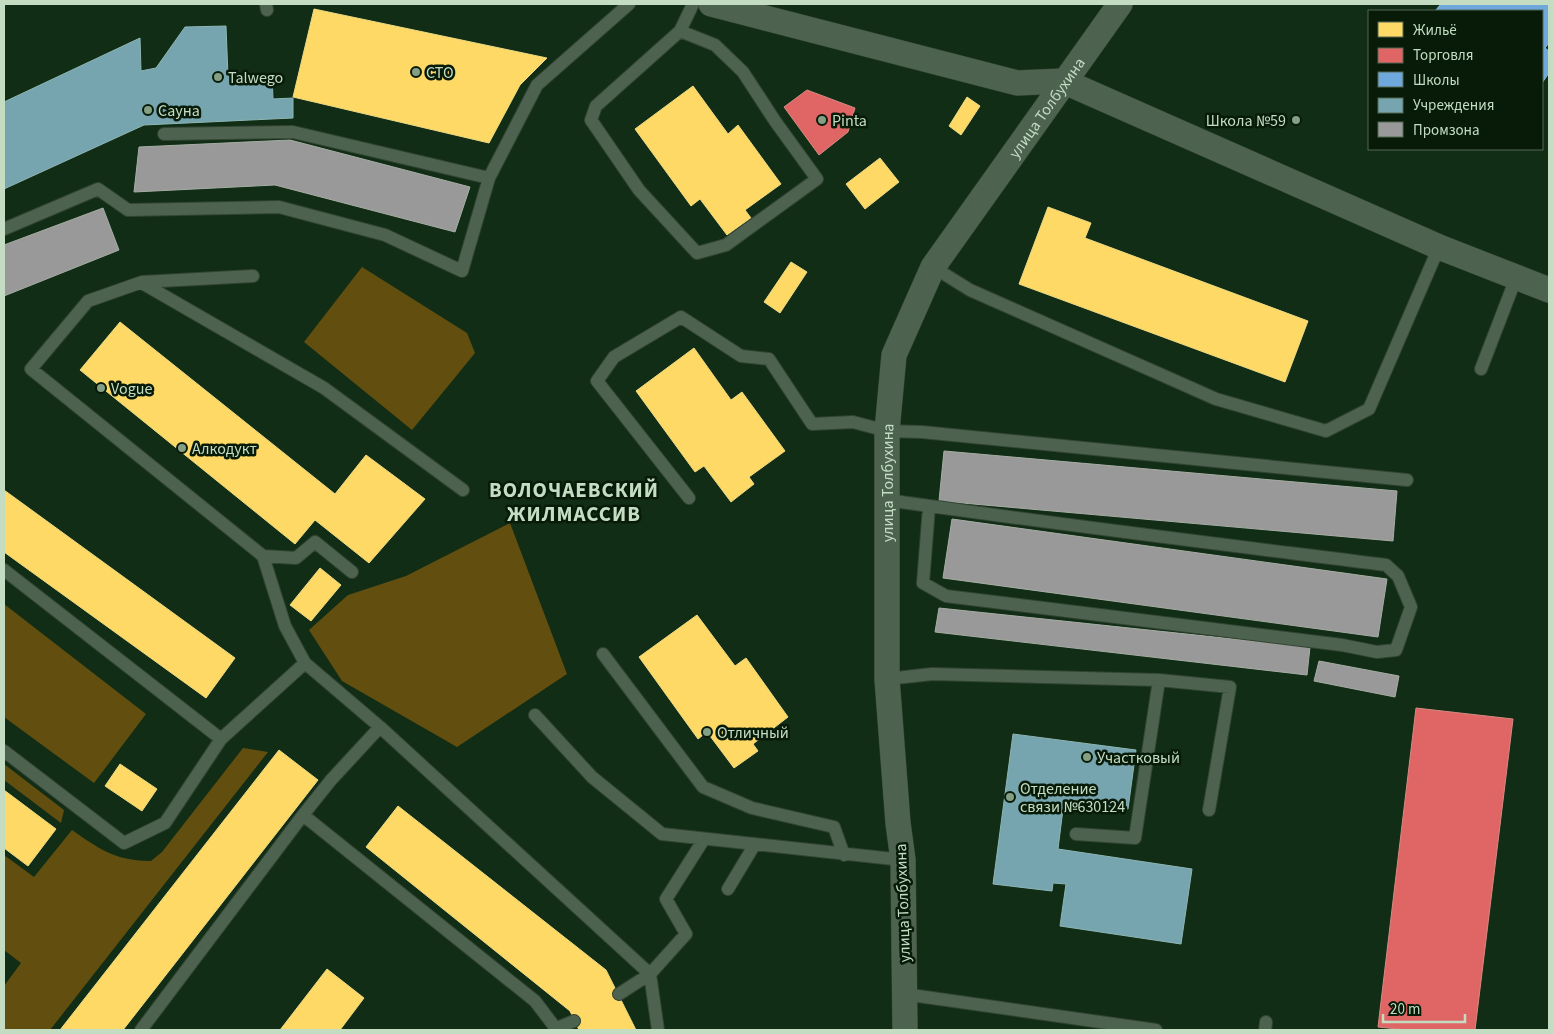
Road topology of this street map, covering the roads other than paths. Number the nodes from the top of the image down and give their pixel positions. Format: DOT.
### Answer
graph roads {
  1 [pos="628,4"];
  2 [pos="693,4"];
  3 [pos="711,4"];
  4 [pos="1120,4"];
  5 [pos="680,31"];
  6 [pos="1063,81"];
  7 [pos="164,134"];
  8 [pos="489,178"];
  9 [pos="4,229"];
  10 [pos="1439,247"];
  11 [pos="933,267"];
  12 [pos="253,276"];
  13 [pos="1516,278"];
  14 [pos="142,282"];
  15 [pos="1549,290"];
  16 [pos="1481,369"];
  17 [pos="887,431"];
  18 [pos="1407,480"];
  19 [pos="463,490"];
  20 [pos="689,498"];
  21 [pos="887,500"];
  22 [pos="929,507"];
  23 [pos="263,556"];
  24 [pos="4,570"];
  25 [pos="352,572"];
  26 [pos="603,654"];
  27 [pos="305,663"];
  28 [pos="887,679"];
  29 [pos="1159,680"];
  30 [pos="535,715"];
  31 [pos="380,727"];
  32 [pos="221,739"];
  33 [pos="4,751"];
  34 [pos="1209,810"];
  35 [pos="303,815"];
  36 [pos="1076,834"];
  37 [pos="704,839"];
  38 [pos="754,844"];
  39 [pos="844,855"];
  40 [pos="903,860"];
  41 [pos="728,889"];
  42 [pos="650,974"];
  43 [pos="618,994"];
  44 [pos="904,994"];
  45 [pos="574,1021"];
  46 [pos="557,1029"];
  47 [pos="141,1030"];
  48 [pos="658,1030"];
  49 [pos="905,1030"];
  50 [pos="1156,1030"];
  1 -- 8 [label="lane"];
  2 -- 5 [label="lane"];
  3 -- 6 [label="street"];
  4 -- 6 [label="street, улица Толбухина"];
  5 -- 5 [label="lane"];
  6 -- 10 [label="street"];
  6 -- 11 [label="street, улица Толбухина"];
  7 -- 8 [label="lane"];
  8 -- 9 [label="lane"];
  10 -- 11 [label="lane"];
  10 -- 13 [label="street"];
  11 -- 17 [label="street, улица Толбухина"];
  12 -- 14 [label="lane"];
  13 -- 15 [label="street"];
  13 -- 16 [label="lane"];
  14 -- 19 [label="lane"];
  14 -- 23 [label="lane"];
  17 -- 18 [label="lane"];
  17 -- 20 [label="lane"];
  17 -- 21 [label="street, улица Толбухина"];
  21 -- 22 [label="lane"];
  21 -- 28 [label="street, улица Толбухина"];
  22 -- 22 [label="lane"];
  23 -- 25 [label="lane"];
  23 -- 27 [label="lane"];
  24 -- 32 [label="lane"];
  26 -- 39 [label="lane"];
  27 -- 31 [label="lane"];
  27 -- 32 [label="lane"];
  28 -- 29 [label="lane"];
  28 -- 40 [label="street, улица Толбухина"];
  29 -- 34 [label="lane"];
  29 -- 36 [label="lane"];
  30 -- 37 [label="lane"];
  31 -- 35 [label="lane"];
  31 -- 42 [label="lane"];
  32 -- 33 [label="lane"];
  35 -- 46 [label="lane"];
  35 -- 47 [label="lane"];
  37 -- 38 [label="lane"];
  37 -- 42 [label="lane"];
  38 -- 39 [label="lane"];
  38 -- 41 [label="lane"];
  39 -- 40 [label="lane"];
  40 -- 44 [label="street, улица Толбухина"];
  42 -- 43 [label="lane"];
  42 -- 48 [label="lane"];
  44 -- 49 [label="street, улица Толбухина"];
  44 -- 50 [label="lane"];
  45 -- 46 [label="lane"];
}
